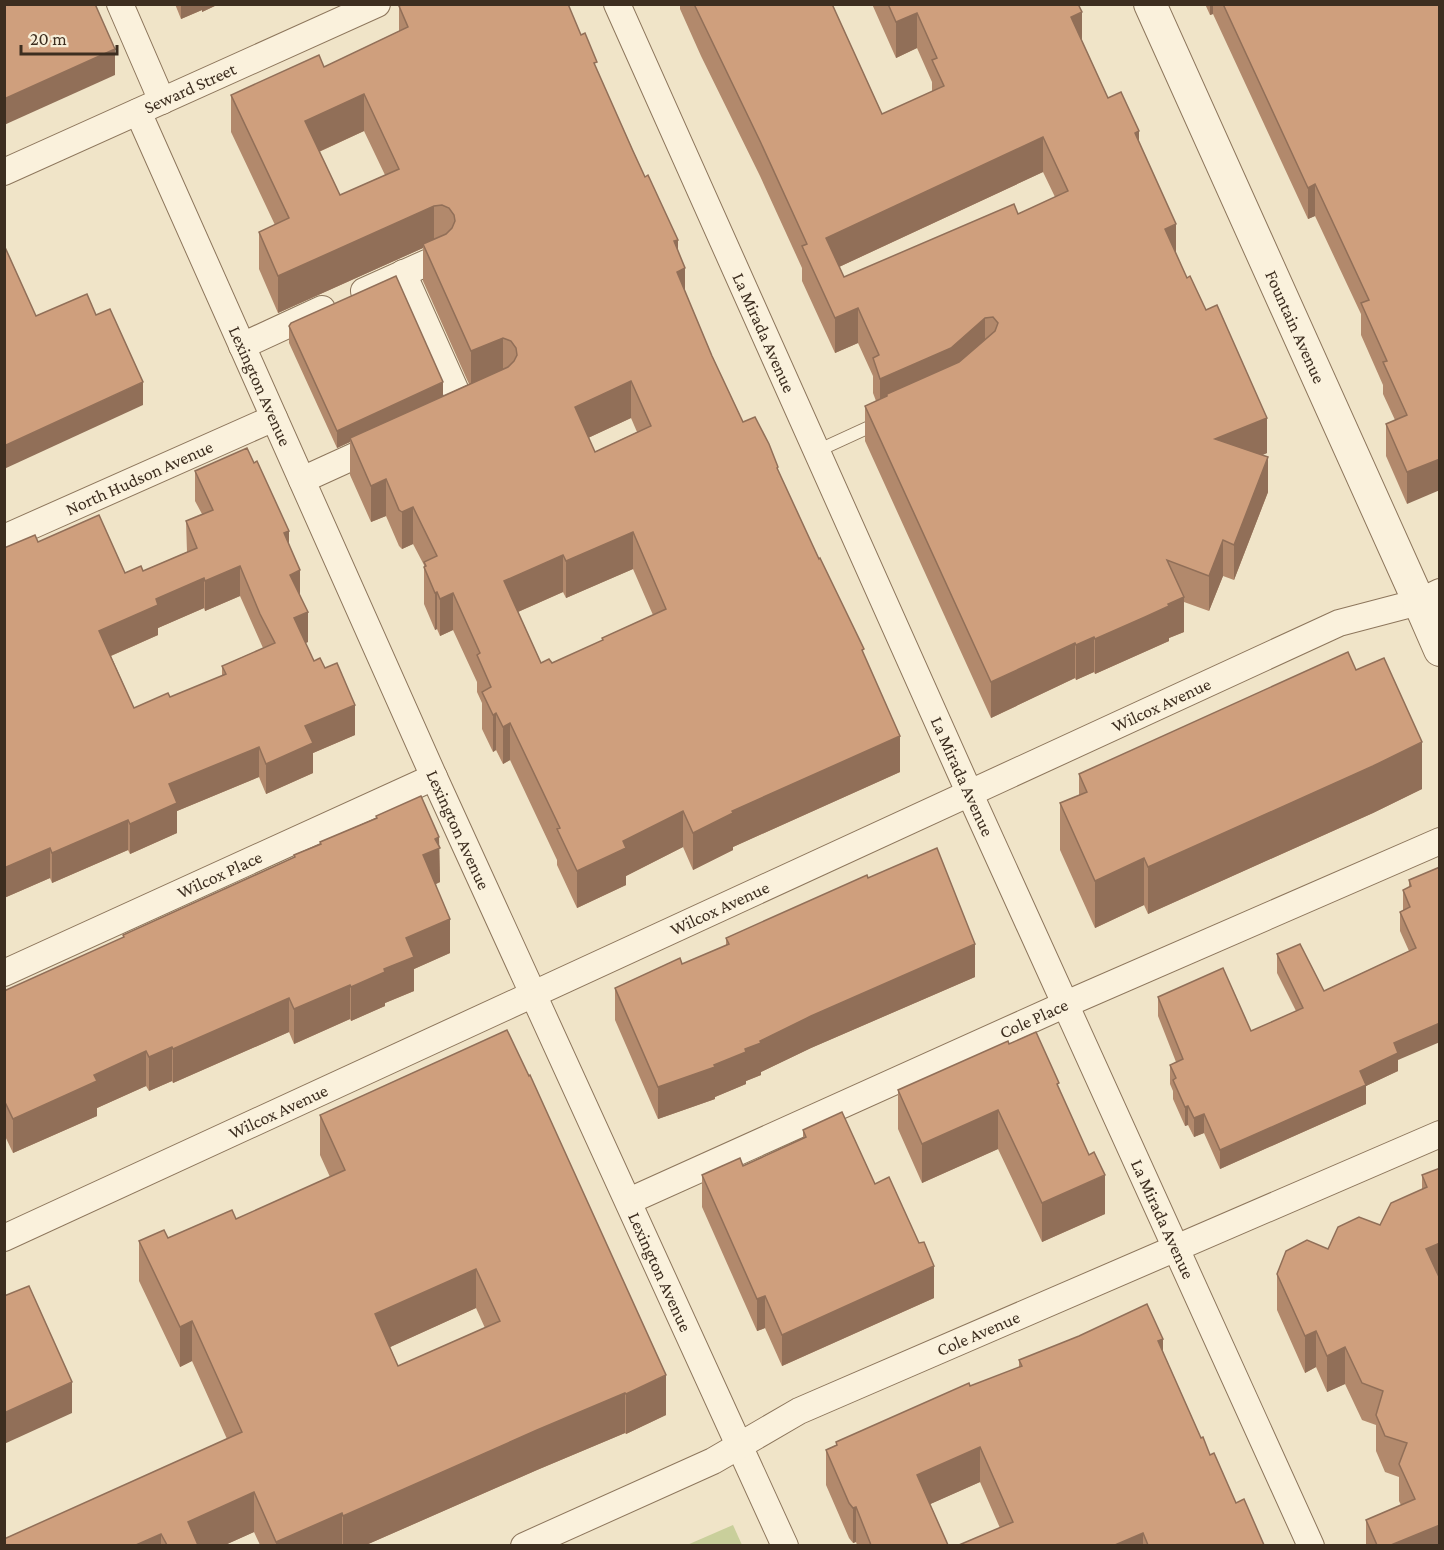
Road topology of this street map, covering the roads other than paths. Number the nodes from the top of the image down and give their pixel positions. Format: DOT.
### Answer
graph roads {
  1 [pos="120,4"];
  2 [pos="377,4"];
  3 [pos="617,4"];
  4 [pos="1150,4"];
  5 [pos="162,101"];
  6 [pos="138,112"];
  7 [pos="4,172"];
  8 [pos="440,257"];
  9 [pos="403,273"];
  10 [pos="242,346"];
  11 [pos="462,407"];
  12 [pos="893,417"];
  13 [pos="274,418"];
  14 [pos="402,435"];
  15 [pos="817,451"];
  16 [pos="302,480"];
  17 [pos="4,538"];
  18 [pos="1430,597"];
  19 [pos="1440,650"];
  20 [pos="434,777"];
  21 [pos="969,792"];
  22 [pos="1440,841"];
  23 [pos="4,973"];
  24 [pos="535,994"];
  25 [pos="1066,1004"];
  26 [pos="1440,1134"];
  27 [pos="629,1201"];
  28 [pos="4,1238"];
  29 [pos="1176,1247"];
  30 [pos="740,1446"];
  31 [pos="524,1545"];
  32 [pos="785,1545"];
  33 [pos="1311,1545"];
  1 -- 5 [label="street"];
  2 -- 5 [label="street, Seward Street"];
  3 -- 15 [label="street, La Mirada Avenue"];
  4 -- 18 [label="street, Fountain Avenue"];
  5 -- 6 [label="street, Seward Street"];
  6 -- 7 [label="street, Seward Street"];
  6 -- 10 [label="street, Lexington Avenue"];
  8 -- 9 [label="street"];
  9 -- 10 [label="street"];
  9 -- 11 [label="street"];
  10 -- 13 [label="street, Lexington Avenue"];
  12 -- 15 [label="lane"];
  13 -- 16 [label="street, Lexington Avenue"];
  13 -- 17 [label="street, North Hudson Avenue"];
  14 -- 16 [label="street"];
  15 -- 21 [label="street, La Mirada Avenue"];
  16 -- 20 [label="street, Lexington Avenue"];
  18 -- 19 [label="street, Fountain Avenue"];
  18 -- 21 [label="street, Wilcox Avenue"];
  20 -- 23 [label="street, Wilcox Place"];
  20 -- 24 [label="street, Lexington Avenue"];
  21 -- 24 [label="street, Wilcox Avenue"];
  21 -- 25 [label="street, La Mirada Avenue"];
  22 -- 25 [label="street, Cole Place"];
  24 -- 27 [label="street, Lexington Avenue"];
  24 -- 28 [label="street, Wilcox Avenue"];
  25 -- 27 [label="street, Cole Place"];
  25 -- 29 [label="street, La Mirada Avenue"];
  26 -- 29 [label="street, Cole Avenue"];
  27 -- 30 [label="street, Lexington Avenue"];
  29 -- 30 [label="street, Cole Avenue"];
  29 -- 33 [label="street, La Mirada Avenue"];
  30 -- 31 [label="street, Cole Avenue"];
  30 -- 32 [label="street, Lexington Avenue"];
}
